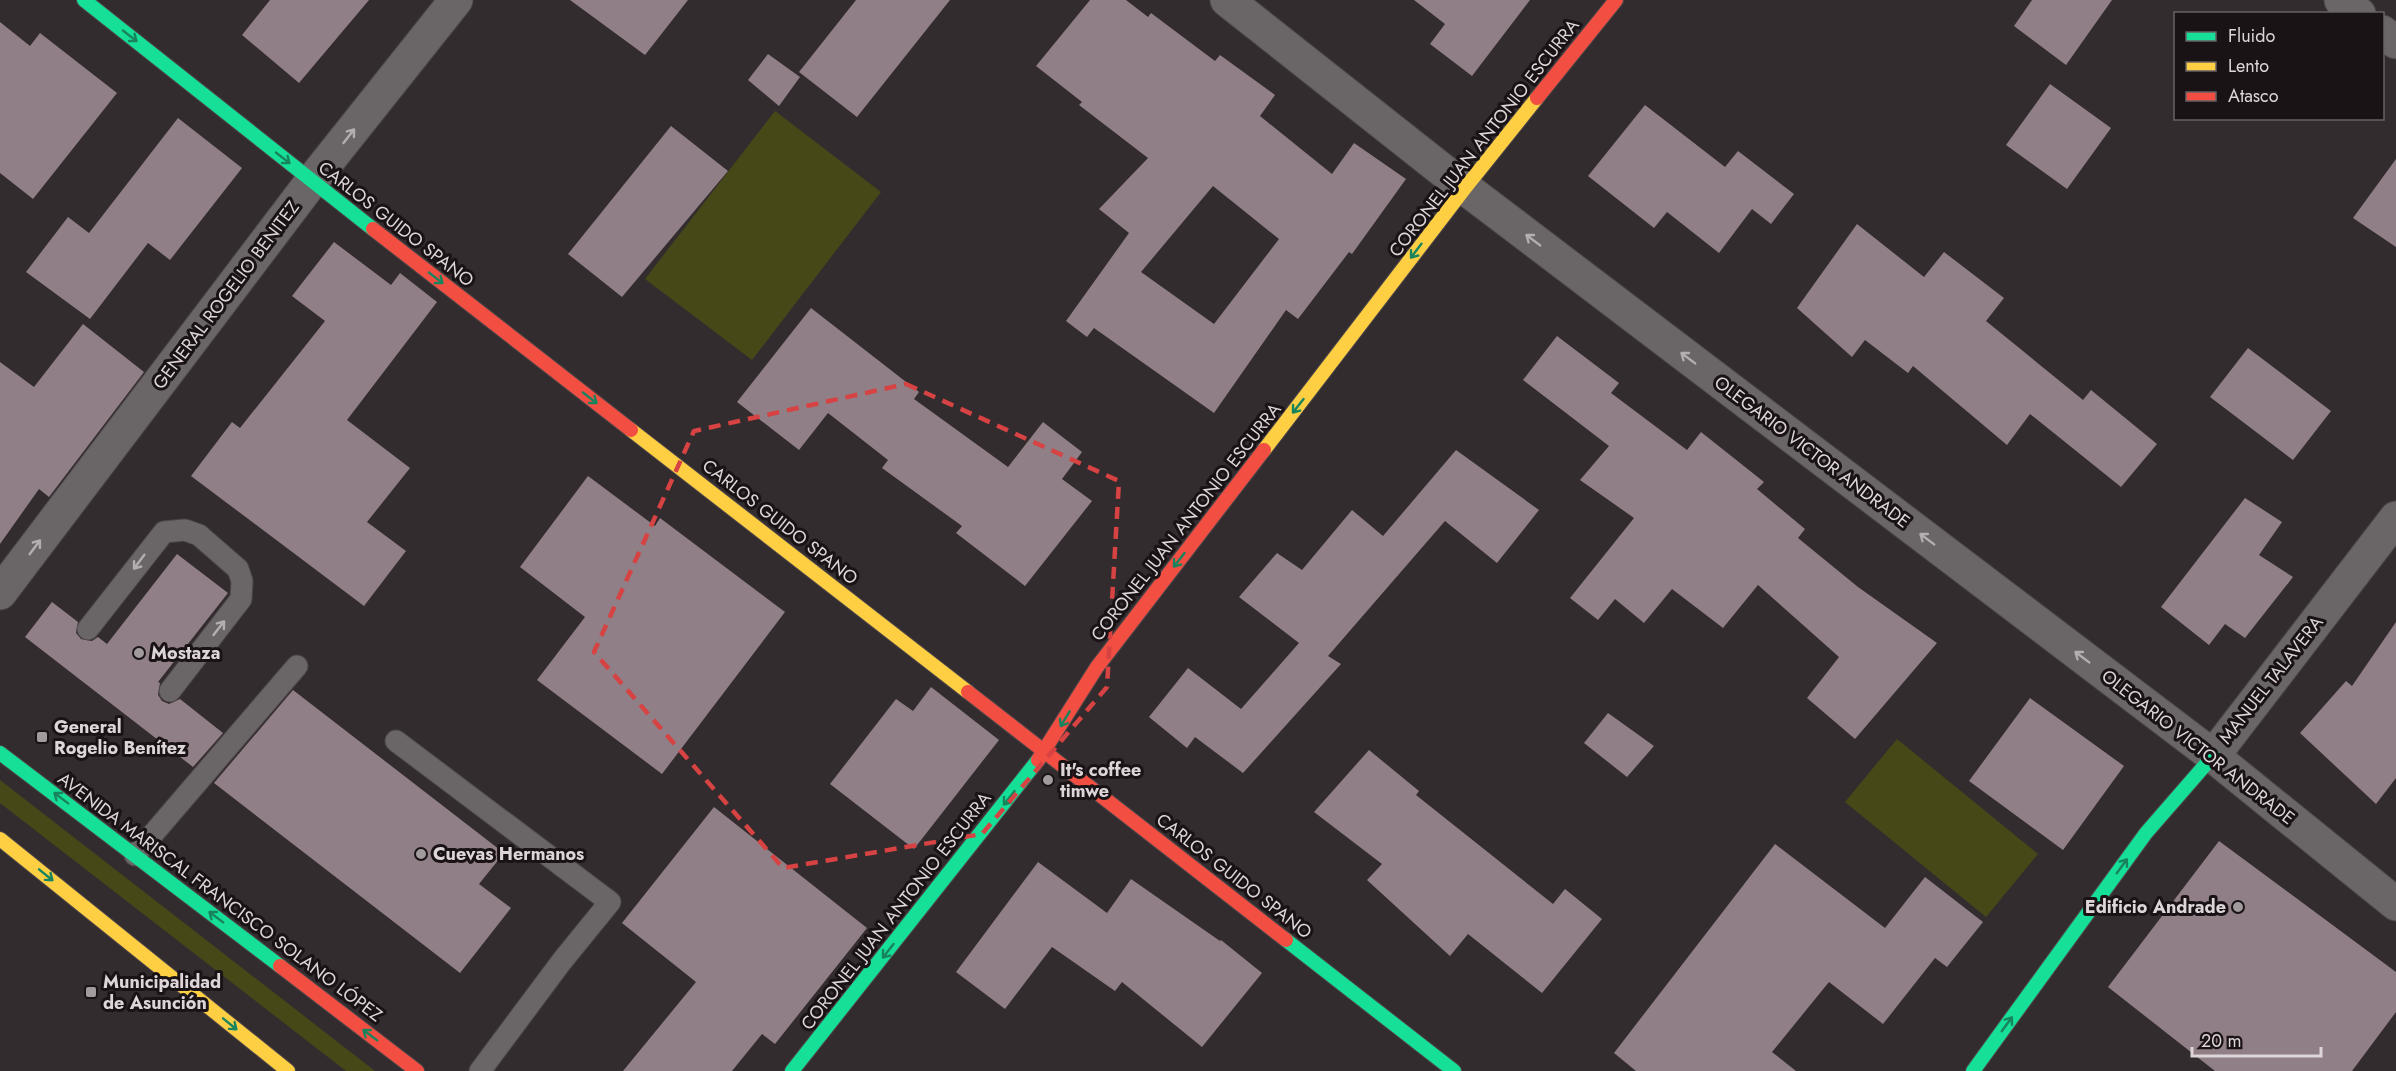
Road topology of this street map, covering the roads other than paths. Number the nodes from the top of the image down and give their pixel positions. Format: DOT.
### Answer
graph roads {
  1 [pos="84,0"];
  2 [pos="456,0"];
  3 [pos="1227,0"];
  4 [pos="1616,0"];
  5 [pos="2341,0"];
  6 [pos="2356,12"];
  7 [pos="312,181"];
  8 [pos="1465,188"];
  9 [pos="2396,518"];
  10 [pos="0,593"];
  11 [pos="88,630"];
  12 [pos="297,666"];
  13 [pos="170,691"];
  14 [pos="396,741"];
  15 [pos="1045,752"];
  16 [pos="0,753"];
  17 [pos="2213,756"];
  18 [pos="0,839"];
  19 [pos="135,855"];
  20 [pos="2396,904"];
  21 [pos="288,1071"];
  22 [pos="417,1071"];
  23 [pos="480,1071"];
  24 [pos="792,1071"];
  25 [pos="1454,1071"];
  26 [pos="1973,1071"];
  1 -- 7 [label="main road, CARLOS GUIDO SPANO, one-way"];
  7 -- 2 [label="street, GENERAL ROGELIO BENITEZ, one-way"];
  3 -- 8 [label="street, OLEGARIO VICTOR ANDRADE"];
  4 -- 8 [label="main road, CORONEL JUAN ANTONIO ESCURRA"];
  5 -- 6 [label="street"];
  10 -- 7 [label="street, GENERAL ROGELIO BENITEZ, one-way"];
  7 -- 15 [label="main road, CARLOS GUIDO SPANO, one-way"];
  8 -- 15 [label="main road, CORONEL JUAN ANTONIO ESCURRA, one-way"];
  17 -- 8 [label="street, OLEGARIO VICTOR ANDRADE, one-way"];
  9 -- 17 [label="street, MANUEL TALAVERA"];
  13 -- 11 [label="lane, one-way"];
  12 -- 19 [label="lane"];
  14 -- 23 [label="lane"];
  15 -- 24 [label="main road, CORONEL JUAN ANTONIO ESCURRA, one-way"];
  15 -- 25 [label="main road, CARLOS GUIDO SPANO"];
  19 -- 16 [label="main road, AVENIDA MARISCAL FRANCISCO SOLANO LÓPEZ, one-way"];
  17 -- 20 [label="street, OLEGARIO VICTOR ANDRADE"];
  26 -- 17 [label="main road, MANUEL TALAVERA, one-way"];
  18 -- 21 [label="main road, one-way"];
  22 -- 19 [label="main road, AVENIDA MARISCAL FRANCISCO SOLANO LÓPEZ, one-way"];
}
